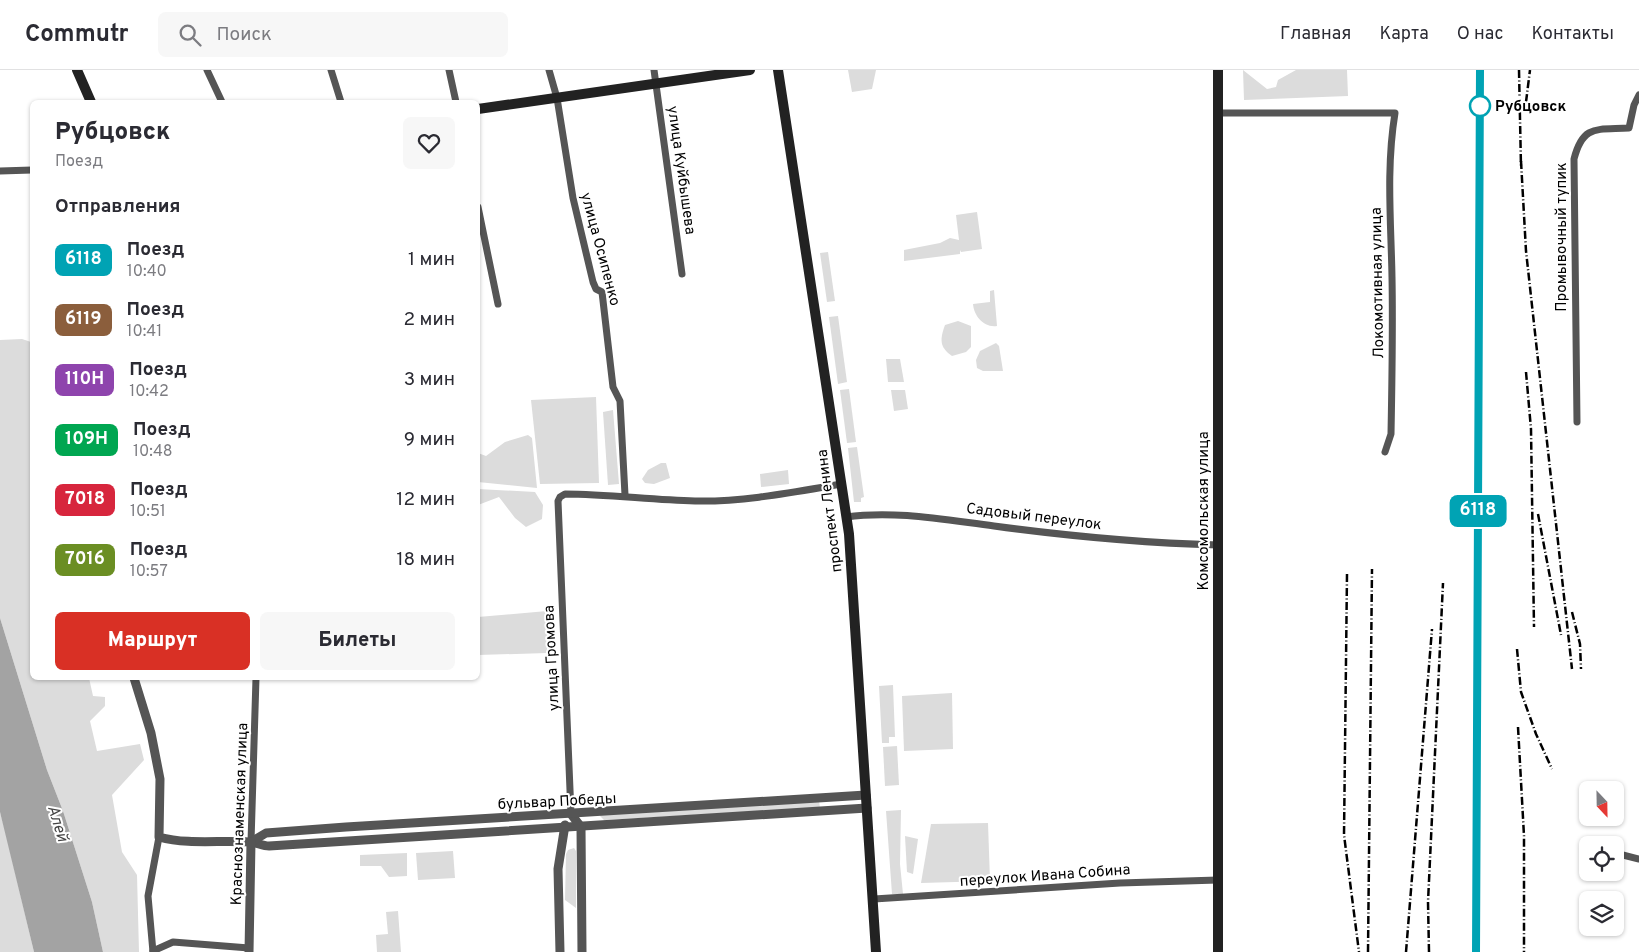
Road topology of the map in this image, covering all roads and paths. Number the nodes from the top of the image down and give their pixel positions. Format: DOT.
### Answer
graph roads {
  1 [pos="77,70"];
  2 [pos="207,70"];
  3 [pos="331,70"];
  4 [pos="449,70"];
  5 [pos="549,70"];
  6 [pos="654,70"];
  7 [pos="750,70"];
  8 [pos="778,70"];
  9 [pos="1218,70"];
  10 [pos="657,85"];
  11 [pos="1639,95"];
  12 [pos="557,98"];
  13 [pos="90,100"];
  14 [pos="221,100"];
  15 [pos="340,100"];
  16 [pos="456,100"];
  17 [pos="480,110"];
  18 [pos="1218,114"];
  19 [pos="30,170"];
  20 [pos="0,171"];
  21 [pos="480,217"];
  22 [pos="682,274"];
  23 [pos="498,304"];
  24 [pos="1577,422"];
  25 [pos="1386,452"];
  26 [pos="842,484"];
  27 [pos="624,495"];
  28 [pos="846,517"];
  29 [pos="1218,545"];
  30 [pos="135,680"];
  31 [pos="256,680"];
  32 [pos="866,794"];
  33 [pos="867,808"];
  34 [pos="572,814"];
  35 [pos="408,822"];
  36 [pos="346,826"];
  37 [pos="581,827"];
  38 [pos="562,828"];
  39 [pos="159,837"];
  40 [pos="408,837"];
  41 [pos="252,842"];
  42 [pos="347,842"];
  43 [pos="1624,855"];
  44 [pos="1639,859"];
  45 [pos="1218,880"];
  46 [pos="874,899"];
  47 [pos="249,950"];
  48 [pos="153,952"];
  49 [pos="560,952"];
  50 [pos="582,952"];
  51 [pos="876,952"];
  52 [pos="1218,952"];
  1 -- 13 [label="main road"];
  2 -- 14 [label="street"];
  3 -- 15 [label="street"];
  4 -- 16 [label="street"];
  5 -- 12 [label="street, улица Осипенко"];
  6 -- 10 [label="street, улица Куйбышева"];
  7 -- 10 [label="main road"];
  8 -- 26 [label="main road, проспект Ленина"];
  9 -- 18 [label="main road, Комсомольская улица"];
  10 -- 12 [label="main road"];
  10 -- 22 [label="street, улица Куйбышева"];
  11 -- 24 [label="street, Промывочный тупик"];
  12 -- 17 [label="main road"];
  12 -- 27 [label="street, улица Осипенко"];
  18 -- 25 [label="street, Локомотивная улица"];
  18 -- 29 [label="main road, Комсомольская улица"];
  19 -- 20 [label="street"];
  21 -- 23 [label="street"];
  26 -- 27 [label="street"];
  26 -- 28 [label="main road, проспект Ленина"];
  27 -- 34 [label="street, улица Громова"];
  28 -- 29 [label="street, Садовый переулок"];
  28 -- 32 [label="main road, проспект Ленина"];
  29 -- 45 [label="main road, Комсомольская улица"];
  30 -- 39 [label="street"];
  31 -- 41 [label="street, Краснознаменская улица"];
  32 -- 33 [label="main road, проспект Ленина"];
  32 -- 34 [label="street, бульвар Победы"];
  33 -- 37 [label="street, бульвар Победы"];
  33 -- 46 [label="main road, проспект Ленина"];
  34 -- 35 [label="street, бульвар Победы"];
  34 -- 37 [label="street"];
  34 -- 38 [label="street"];
  35 -- 36 [label="street, бульвар Победы"];
  35 -- 40 [label="street"];
  36 -- 41 [label="street, бульвар Победы"];
  36 -- 42 [label="street"];
  37 -- 38 [label="street, бульвар Победы"];
  37 -- 50 [label="street"];
  38 -- 40 [label="street, бульвар Победы"];
  38 -- 49 [label="street"];
  39 -- 41 [label="street, бульвар Победы"];
  39 -- 48 [label="street"];
  40 -- 42 [label="street, бульвар Победы"];
  41 -- 42 [label="street, бульвар Победы"];
  41 -- 47 [label="street, Краснознаменская улица"];
  43 -- 44 [label="street"];
  45 -- 46 [label="street, переулок Ивана Собина"];
  45 -- 52 [label="main road, Комсомольская улица"];
  46 -- 51 [label="main road, проспект Ленина"];
  47 -- 48 [label="street"];
}
